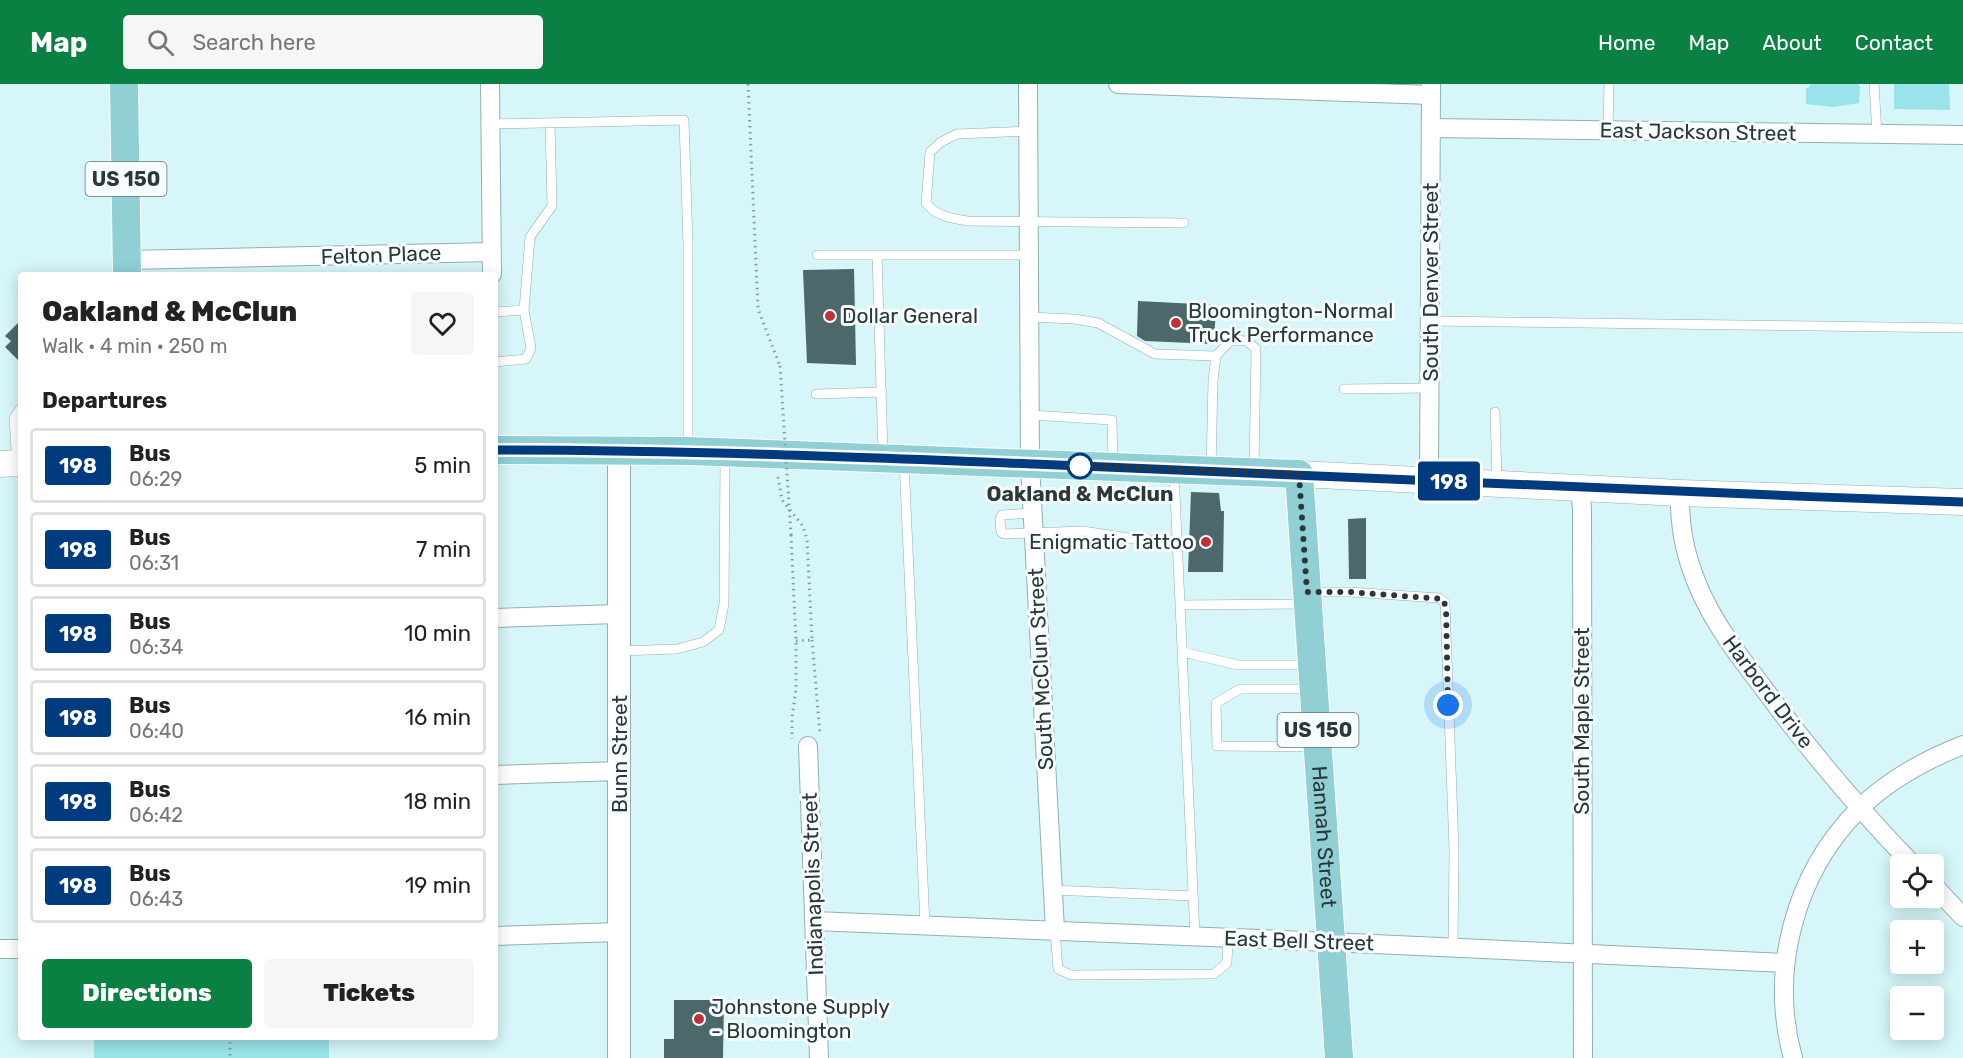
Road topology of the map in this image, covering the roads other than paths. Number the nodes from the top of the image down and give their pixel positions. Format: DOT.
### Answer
graph roads {
  1 [pos="124,84"];
  2 [pos="490,84"];
  3 [pos="1028,84"];
  4 [pos="1118,84"];
  5 [pos="1609,84"];
  6 [pos="1874,84"];
  7 [pos="1431,90"];
  8 [pos="550,123"];
  9 [pos="490,124"];
  10 [pos="1432,128"];
  11 [pos="1028,131"];
  12 [pos="1608,131"];
  13 [pos="1877,134"];
  14 [pos="1963,135"];
  15 [pos="1029,221"];
  16 [pos="1184,223"];
  17 [pos="492,252"];
  18 [pos="817,255"];
  19 [pos="878,255"];
  20 [pos="1029,255"];
  21 [pos="127,267"];
  22 [pos="492,272"];
  23 [pos="524,310"];
  24 [pos="498,312"];
  25 [pos="1029,317"];
  26 [pos="1430,321"];
  27 [pos="1963,328"];
  28 [pos="1216,356"];
  29 [pos="498,362"];
  30 [pos="1430,388"];
  31 [pos="1344,389"];
  32 [pos="882,392"];
  33 [pos="816,394"];
  34 [pos="18,412"];
  35 [pos="1495,412"];
  36 [pos="1030,414"];
  37 [pos="498,450"];
  38 [pos="619,450"];
  39 [pos="688,451"];
  40 [pos="725,452"];
  41 [pos="15,457"];
  42 [pos="894,458"];
  43 [pos="1030,464"];
  44 [pos="1113,467"];
  45 [pos="1174,469"];
  46 [pos="1211,470"];
  47 [pos="1254,472"];
  48 [pos="1299,474"];
  49 [pos="1430,480"];
  50 [pos="1497,484"];
  51 [pos="1580,488"];
  52 [pos="1680,493"];
  53 [pos="1963,502"];
  54 [pos="1033,513"];
  55 [pos="1034,533"];
  56 [pos="1177,541"];
  57 [pos="1308,598"];
  58 [pos="1180,604"];
  59 [pos="618,614"];
  60 [pos="498,618"];
  61 [pos="619,651"];
  62 [pos="1182,652"];
  63 [pos="1314,677"];
  64 [pos="808,746"];
  65 [pos="1963,746"];
  66 [pos="1319,747"];
  67 [pos="620,771"];
  68 [pos="498,775"];
  69 [pos="1859,809"];
  70 [pos="1902,854"];
  71 [pos="1053,890"];
  72 [pos="1193,896"];
  73 [pos="1944,897"];
  74 [pos="1963,917"];
  75 [pos="814,921"];
  76 [pos="925,925"];
  77 [pos="1055,930"];
  78 [pos="620,932"];
  79 [pos="498,936"];
  80 [pos="1195,936"];
  81 [pos="1228,938"];
  82 [pos="1331,942"];
  83 [pos="1453,948"];
  84 [pos="18,949"];
  85 [pos="0,950"];
  86 [pos="1583,954"];
  87 [pos="1785,963"];
  88 [pos="619,1058"];
  89 [pos="819,1058"];
  90 [pos="1339,1058"];
  91 [pos="1583,1058"];
  92 [pos="1793,1058"];
  1 -- 21 [label="main road, US 150"];
  2 -- 9 [label="street"];
  3 -- 11 [label="street, South McClun Street"];
  4 -- 7 [label="street"];
  5 -- 12 [label="lane"];
  6 -- 13 [label="lane"];
  7 -- 10 [label="street, South Denver Street"];
  8 -- 9 [label="lane"];
  8 -- 23 [label="lane"];
  8 -- 39 [label="lane"];
  9 -- 17 [label="street"];
  10 -- 12 [label="street, East Jackson Street"];
  10 -- 26 [label="street, South Denver Street"];
  11 -- 15 [label="street, South McClun Street"];
  11 -- 15 [label="lane"];
  12 -- 13 [label="street, East Jackson Street"];
  13 -- 14 [label="street, East Jackson Street"];
  15 -- 16 [label="lane"];
  15 -- 20 [label="street, South McClun Street"];
  17 -- 21 [label="street, Felton Place"];
  17 -- 22 [label="street"];
  18 -- 19 [label="lane"];
  19 -- 20 [label="lane"];
  19 -- 32 [label="lane"];
  20 -- 25 [label="street, South McClun Street"];
  23 -- 24 [label="lane"];
  23 -- 29 [label="lane"];
  25 -- 28 [label="lane"];
  25 -- 36 [label="street, South McClun Street"];
  26 -- 27 [label="lane"];
  26 -- 30 [label="street, South Denver Street"];
  28 -- 46 [label="lane"];
  28 -- 47 [label="lane"];
  30 -- 31 [label="lane"];
  30 -- 49 [label="street, South Denver Street"];
  32 -- 33 [label="lane"];
  32 -- 42 [label="lane"];
  34 -- 41 [label="lane"];
  35 -- 50 [label="lane"];
  36 -- 43 [label="street, South McClun Street"];
  36 -- 44 [label="lane"];
  37 -- 38 [label="main road"];
  38 -- 39 [label="main road"];
  38 -- 59 [label="street, Bunn Street"];
  39 -- 40 [label="main road"];
  40 -- 42 [label="main road"];
  40 -- 61 [label="lane"];
  42 -- 43 [label="main road"];
  42 -- 76 [label="lane"];
  43 -- 44 [label="main road"];
  43 -- 54 [label="street, South McClun Street"];
  44 -- 45 [label="main road"];
  45 -- 46 [label="main road"];
  45 -- 56 [label="lane"];
  46 -- 47 [label="main road"];
  47 -- 48 [label="main road"];
  48 -- 49 [label="main road"];
  48 -- 57 [label="main road, Hannah Street / US 150"];
  49 -- 50 [label="main road"];
  50 -- 51 [label="main road"];
  51 -- 52 [label="main road"];
  51 -- 86 [label="street, South Maple Street"];
  52 -- 53 [label="main road"];
  52 -- 69 [label="street, Harbord Drive"];
  54 -- 55 [label="street, South McClun Street"];
  54 -- 55 [label="lane"];
  55 -- 56 [label="lane"];
  55 -- 71 [label="street, South McClun Street"];
  56 -- 58 [label="lane"];
  57 -- 58 [label="lane"];
  57 -- 63 [label="main road, Hannah Street / US 150"];
  57 -- 83 [label="lane"];
  58 -- 62 [label="lane"];
  59 -- 60 [label="street"];
  59 -- 61 [label="street, Bunn Street"];
  61 -- 67 [label="street, Bunn Street"];
  62 -- 63 [label="lane"];
  62 -- 72 [label="lane"];
  63 -- 66 [label="main road, Hannah Street / US 150"];
  63 -- 66 [label="lane"];
  64 -- 75 [label="street, Indianapolis Street"];
  65 -- 69 [label="street"];
  66 -- 82 [label="main road, Hannah Street / US 150"];
  67 -- 68 [label="street"];
  67 -- 78 [label="street, Bunn Street"];
  69 -- 70 [label="street, Harbord Drive"];
  69 -- 87 [label="street"];
  71 -- 72 [label="lane"];
  71 -- 77 [label="street, South McClun Street"];
  72 -- 80 [label="lane"];
  73 -- 74 [label="street"];
  75 -- 76 [label="street, East Bell Street"];
  75 -- 89 [label="street, Indianapolis Street"];
  76 -- 77 [label="street, East Bell Street"];
  77 -- 80 [label="street, East Bell Street"];
  77 -- 81 [label="lane"];
  78 -- 79 [label="street"];
  78 -- 88 [label="street, Bunn Street"];
  80 -- 81 [label="street, East Bell Street"];
  81 -- 82 [label="street, East Bell Street"];
  82 -- 83 [label="street, East Bell Street"];
  82 -- 90 [label="main road, Hannah Street / US 150"];
  83 -- 86 [label="street, East Bell Street"];
  84 -- 85 [label="street"];
  86 -- 87 [label="street, East Bell Street"];
  86 -- 91 [label="street, South Maple Street"];
  87 -- 92 [label="street"];
}
